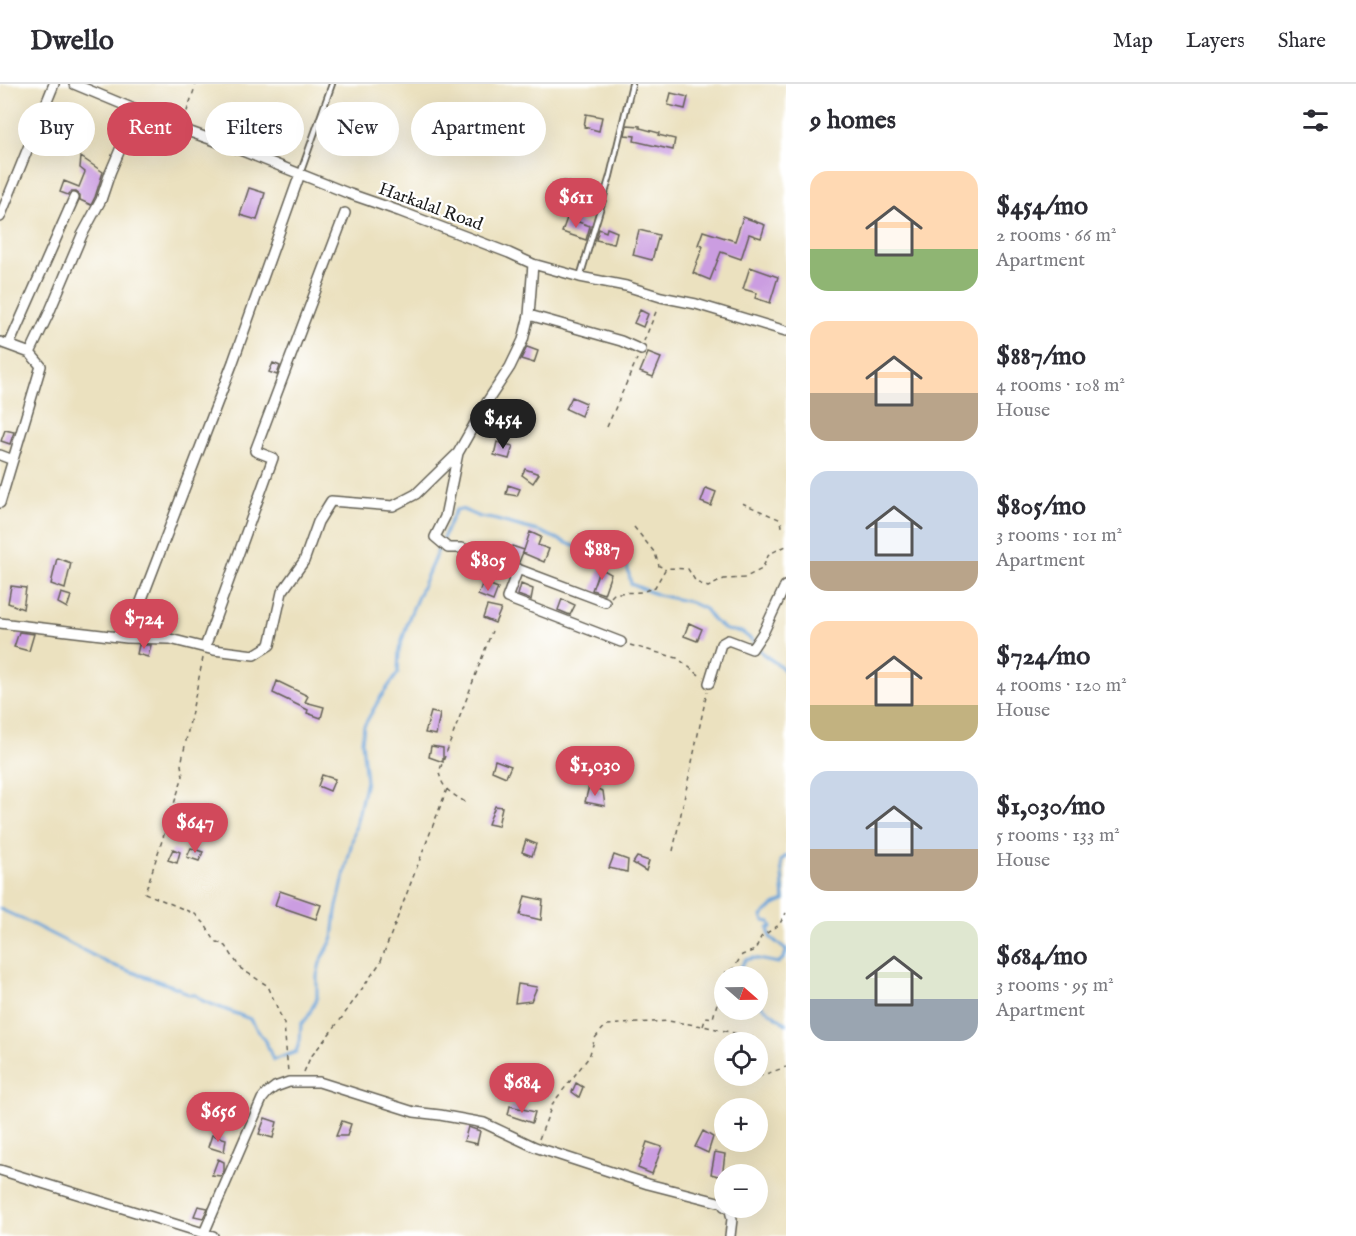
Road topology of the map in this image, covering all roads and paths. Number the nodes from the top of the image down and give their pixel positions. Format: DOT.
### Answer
graph roads {
  1 [pos="54,84"];
  2 [pos="74,84"];
  3 [pos="196,84"];
  4 [pos="332,84"];
  5 [pos="632,84"];
  6 [pos="118,102"];
  7 [pos="190,102"];
  8 [pos="193,133"];
  9 [pos="117,156"];
  10 [pos="300,174"];
  11 [pos="74,198"];
  12 [pos="345,213"];
  13 [pos="0,217"];
  14 [pos="533,264"];
  15 [pos="580,277"];
  16 [pos="662,297"];
  17 [pos="530,315"];
  18 [pos="786,331"];
  19 [pos="4,343"];
  20 [pos="641,350"];
  21 [pos="30,352"];
  22 [pos="607,427"];
  23 [pos="458,453"];
  24 [pos="0,455"];
  25 [pos="13,460"];
  26 [pos="2,491"];
  27 [pos="0,503"];
  28 [pos="742,503"];
  29 [pos="634,527"];
  30 [pos="786,529"];
  31 [pos="786,546"];
  32 [pos="666,568"];
  33 [pos="518,569"];
  34 [pos="785,585"];
  35 [pos="605,602"];
  36 [pos="0,622"];
  37 [pos="492,631"];
  38 [pos="127,638"];
  39 [pos="621,642"];
  40 [pos="205,648"];
  41 [pos="710,683"];
  42 [pos="447,789"];
  43 [pos="465,802"];
  44 [pos="673,851"];
  45 [pos="786,913"];
  46 [pos="736,966"];
  47 [pos="714,1015"];
  48 [pos="703,1026"];
  49 [pos="730,1032"];
  50 [pos="786,1067"];
  51 [pos="768,1073"];
  52 [pos="300,1081"];
  53 [pos="289,1082"];
  54 [pos="536,1147"];
  55 [pos="0,1170"];
  56 [pos="714,1201"];
  57 [pos="732,1218"];
  58 [pos="208,1235"];
  59 [pos="730,1236"];
  1 -- 13 [label="street"];
  2 -- 6 [label="street, Harkalal Road"];
  3 -- 7 [label="path"];
  4 -- 10 [label="lane"];
  5 -- 15 [label="lane"];
  8 -- 10 [label="street, Harkalal Road"];
  9 -- 21 [label="street"];
  10 -- 14 [label="street, Harkalal Road"];
  10 -- 38 [label="street"];
  11 -- 19 [label="street"];
  12 -- 40 [label="street"];
  14 -- 15 [label="street, Harkalal Road"];
  14 -- 17 [label="street"];
  15 -- 16 [label="street, Harkalal Road"];
  16 -- 18 [label="street, Harkalal Road"];
  16 -- 20 [label="path"];
  17 -- 20 [label="street"];
  17 -- 23 [label="street"];
  19 -- 21 [label="street"];
  20 -- 22 [label="path"];
  21 -- 25 [label="street"];
  23 -- 33 [label="street"];
  23 -- 40 [label="street"];
  24 -- 25 [label="street"];
  25 -- 26 [label="street"];
  26 -- 27 [label="street"];
  28 -- 30 [label="path"];
  29 -- 32 [label="path"];
  31 -- 32 [label="path"];
  32 -- 35 [label="path"];
  33 -- 35 [label="street"];
  33 -- 39 [label="street"];
  34 -- 41 [label="street"];
  36 -- 38 [label="street"];
  37 -- 42 [label="path"];
  38 -- 40 [label="street"];
  39 -- 41 [label="path"];
  40 -- 53 [label="path"];
  41 -- 44 [label="path"];
  42 -- 43 [label="path"];
  42 -- 52 [label="path"];
  45 -- 46 [label="path"];
  47 -- 48 [label="path"];
  48 -- 49 [label="path"];
  48 -- 54 [label="path"];
  50 -- 51 [label="path"];
  52 -- 53 [label="street"];
  52 -- 54 [label="street"];
  53 -- 58 [label="street"];
  54 -- 56 [label="street"];
  55 -- 58 [label="street"];
  57 -- 59 [label="street"];
}
